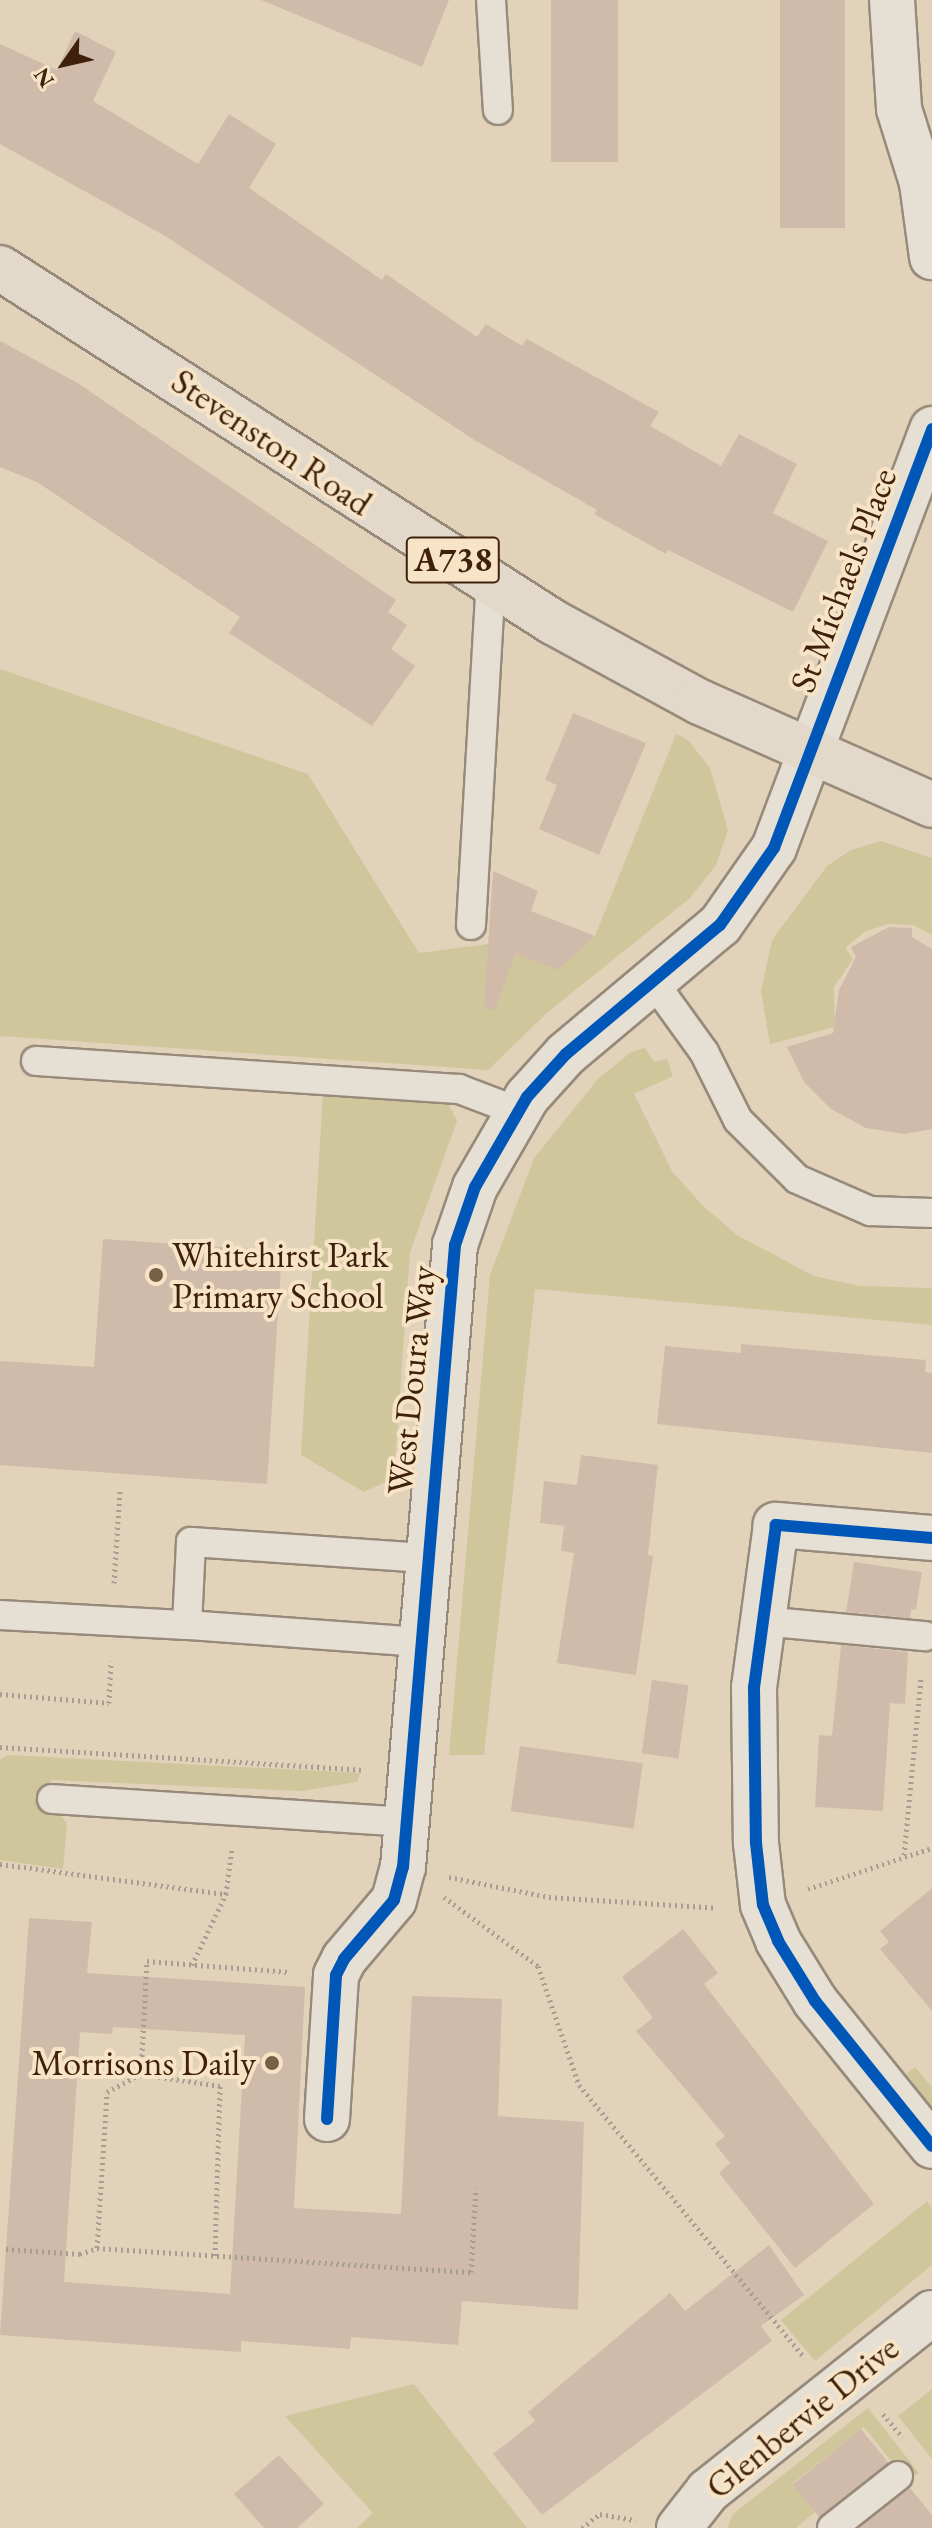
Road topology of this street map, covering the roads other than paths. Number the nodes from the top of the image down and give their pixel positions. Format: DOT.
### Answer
graph roads {
  1 [pos="491,0"];
  2 [pos="892,0"];
  3 [pos="498,110"];
  4 [pos="932,257"];
  5 [pos="0,268"];
  6 [pos="932,429"];
  7 [pos="491,583"];
  8 [pos="810,752"];
  9 [pos="932,805"];
  10 [pos="471,925"];
  11 [pos="652,980"];
  12 [pos="36,1061"];
  13 [pos="517,1111"];
  14 [pos="932,1213"];
  15 [pos="932,1538"];
  16 [pos="425,1558"];
  17 [pos="0,1615"];
  18 [pos="762,1621"];
  19 [pos="187,1625"];
  20 [pos="925,1636"];
  21 [pos="420,1642"];
  22 [pos="52,1799"];
  23 [pos="405,1822"];
  24 [pos="327,2119"];
  25 [pos="932,2146"];
  26 [pos="932,2313"];
  27 [pos="898,2476"];
  28 [pos="663,2525"];
  29 [pos="832,2528"];
  1 -- 3 [label="lane"];
  2 -- 4 [label="street"];
  5 -- 7 [label="highway, Stevenston Road / A738"];
  6 -- 8 [label="street, St Michaels Place"];
  7 -- 8 [label="highway, Stevenston Road / A738"];
  7 -- 10 [label="lane"];
  8 -- 9 [label="highway, Stevenston Road / A738"];
  8 -- 11 [label="street, West Doura Way"];
  11 -- 13 [label="street, West Doura Way"];
  11 -- 14 [label="lane"];
  12 -- 13 [label="lane"];
  13 -- 16 [label="street, West Doura Way"];
  15 -- 18 [label="street"];
  16 -- 19 [label="lane"];
  16 -- 21 [label="street, West Doura Way"];
  17 -- 19 [label="lane"];
  18 -- 20 [label="lane"];
  18 -- 25 [label="street"];
  19 -- 21 [label="lane"];
  21 -- 23 [label="street, West Doura Way"];
  22 -- 23 [label="lane"];
  23 -- 24 [label="street, West Doura Way"];
  26 -- 28 [label="street, Glenbervie Drive"];
  27 -- 29 [label="lane"];
}
